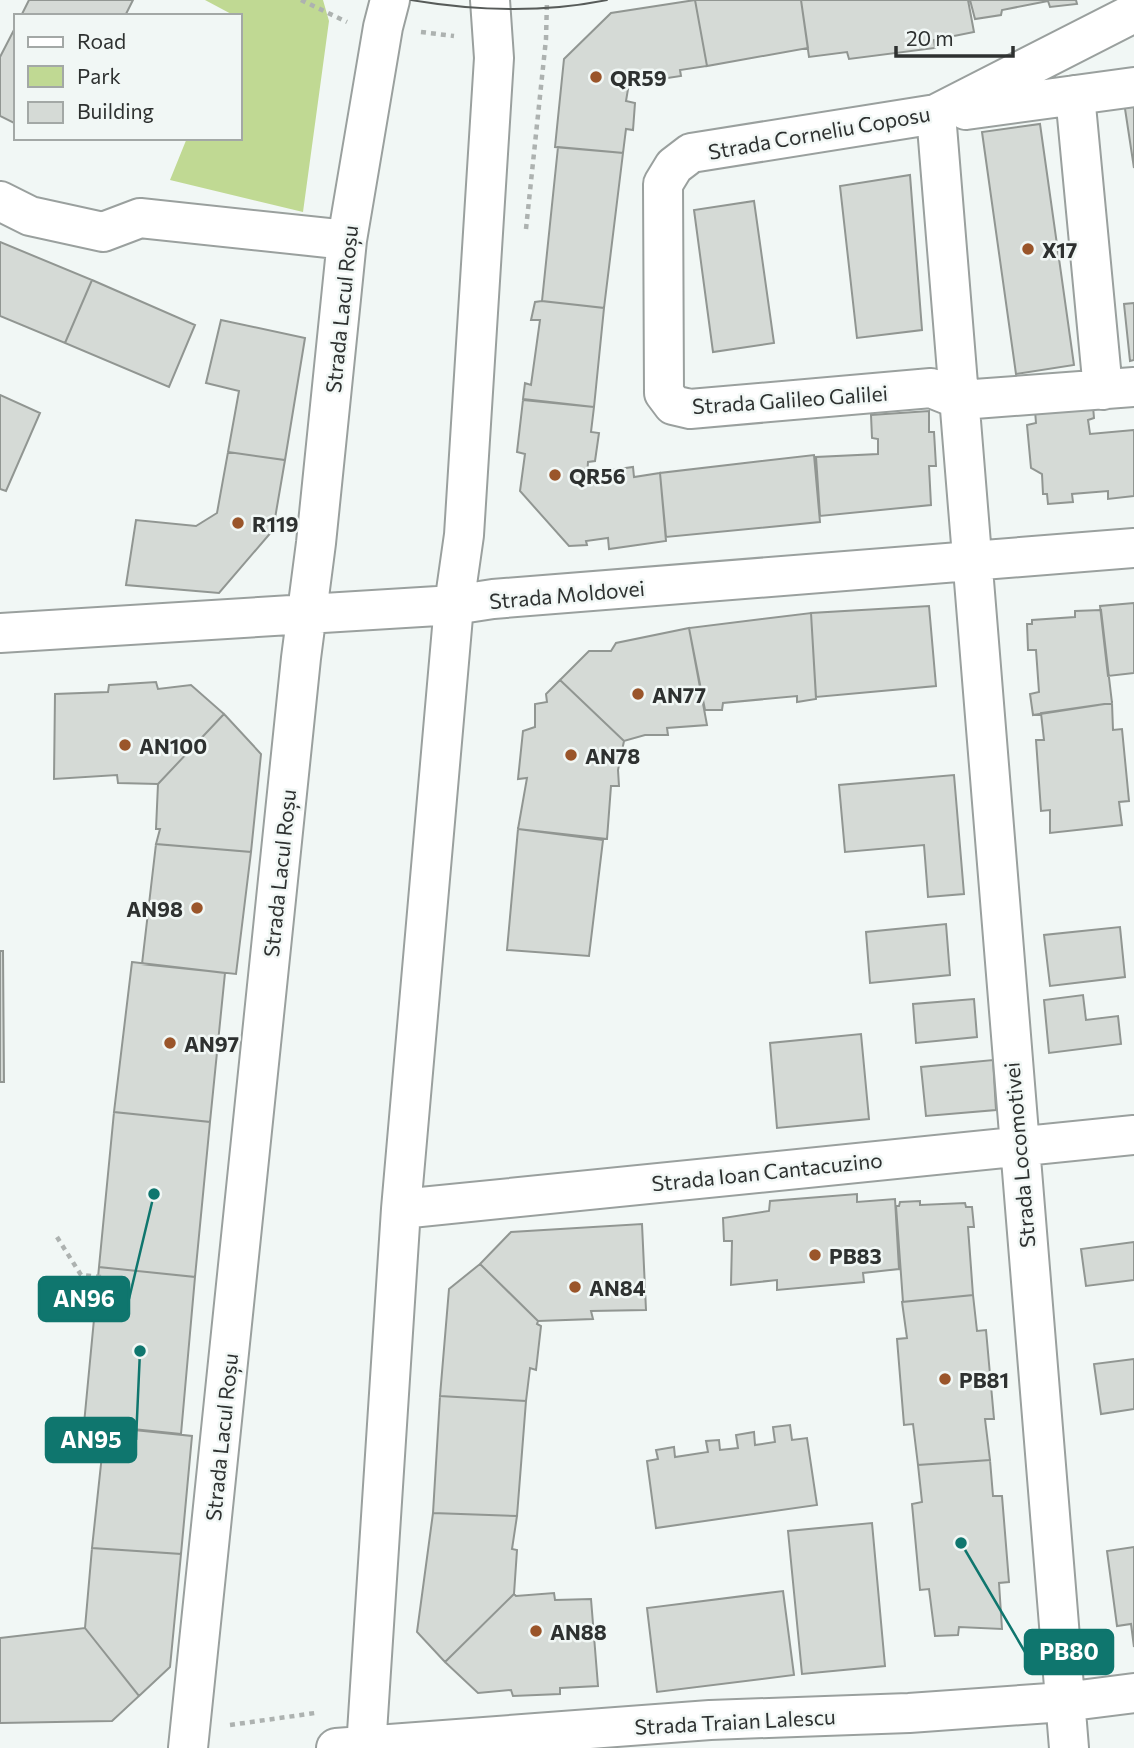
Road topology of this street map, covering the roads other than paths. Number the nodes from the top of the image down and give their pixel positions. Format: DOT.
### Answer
graph roads {
  1 [pos="491,0"];
  2 [pos="383,5"];
  3 [pos="1134,13"];
  4 [pos="1134,87"];
  5 [pos="1075,95"];
  6 [pos="936,114"];
  7 [pos="691,153"];
  8 [pos="0,201"];
  9 [pos="347,240"];
  10 [pos="1118,388"];
  11 [pos="961,400"];
  12 [pos="1134,548"];
  13 [pos="971,561"];
  14 [pos="454,605"];
  15 [pos="306,614"];
  16 [pos="0,633"];
  17 [pos="1134,1135"];
  18 [pos="1019,1145"];
  19 [pos="401,1209"];
  20 [pos="1134,1693"];
  21 [pos="1064,1702"];
  22 [pos="712,1734"];
  23 [pos="356,1747"];
  24 [pos="188,1748"];
  25 [pos="1069,1748"];
  1 -- 14 [label="street"];
  2 -- 9 [label="street, Strada Lacul Roșu"];
  3 -- 6 [label="street, Strada Corneliu Coposu"];
  4 -- 5 [label="street"];
  5 -- 6 [label="street"];
  5 -- 10 [label="street"];
  6 -- 7 [label="street, Strada Corneliu Coposu"];
  6 -- 11 [label="street"];
  7 -- 11 [label="street, Strada Galileo Galilei"];
  8 -- 9 [label="street"];
  9 -- 15 [label="street, Strada Lacul Roșu"];
  10 -- 11 [label="street, Strada Galileo Galilei"];
  11 -- 13 [label="street"];
  12 -- 13 [label="street, Strada Moldovei"];
  13 -- 14 [label="street, Strada Moldovei"];
  13 -- 18 [label="street, Strada Locomotivei"];
  14 -- 15 [label="street, Strada Moldovei"];
  14 -- 19 [label="street"];
  15 -- 16 [label="street, Strada Moldovei"];
  15 -- 24 [label="street, Strada Lacul Roșu"];
  17 -- 18 [label="street, Strada Ioan Cantacuzino"];
  18 -- 19 [label="street, Strada Ioan Cantacuzino"];
  18 -- 21 [label="street, Strada Locomotivei"];
  19 -- 23 [label="street"];
  20 -- 21 [label="street, Strada Traian Lalescu"];
  21 -- 22 [label="street, Strada Traian Lalescu"];
  21 -- 25 [label="street, Strada Locomotivei"];
  22 -- 23 [label="street, Strada Traian Lalescu"];
}
